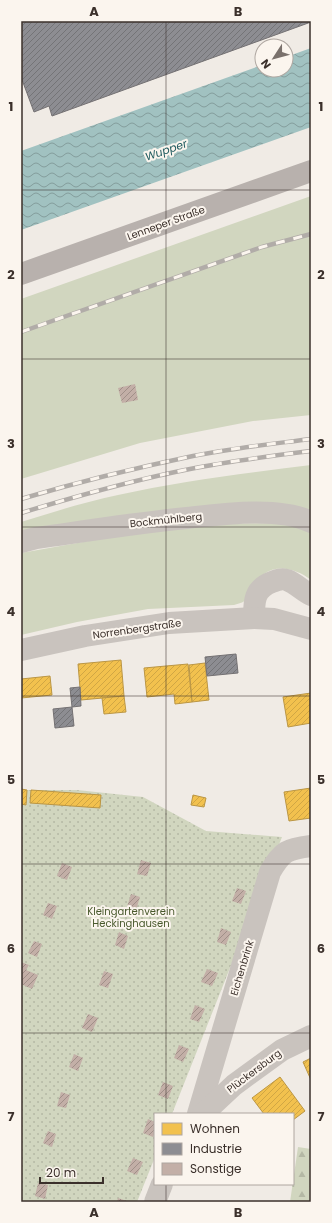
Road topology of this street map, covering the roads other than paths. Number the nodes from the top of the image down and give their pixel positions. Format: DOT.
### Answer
graph roads {
  1 [pos="311,171"];
  2 [pos="21,274"];
  3 [pos="311,522"];
  4 [pos="21,542"];
  5 [pos="311,596"];
  6 [pos="254,618"];
  7 [pos="311,630"];
  8 [pos="21,650"];
  9 [pos="311,846"];
  10 [pos="311,1036"];
  11 [pos="198,1113"];
  12 [pos="204,1113"];
  13 [pos="162,1185"];
  14 [pos="156,1202"];
  1 -- 2 [label="main road, Lenneper Straße"];
  3 -- 4 [label="street, Bockmühlberg"];
  5 -- 6 [label="street"];
  6 -- 7 [label="street, Norrenbergstraße"];
  6 -- 8 [label="street, Norrenbergstraße"];
  9 -- 11 [label="street, Eichenbrink"];
  10 -- 12 [label="street, Plückersburg"];
  13 -- 14 [label="street"];
}
